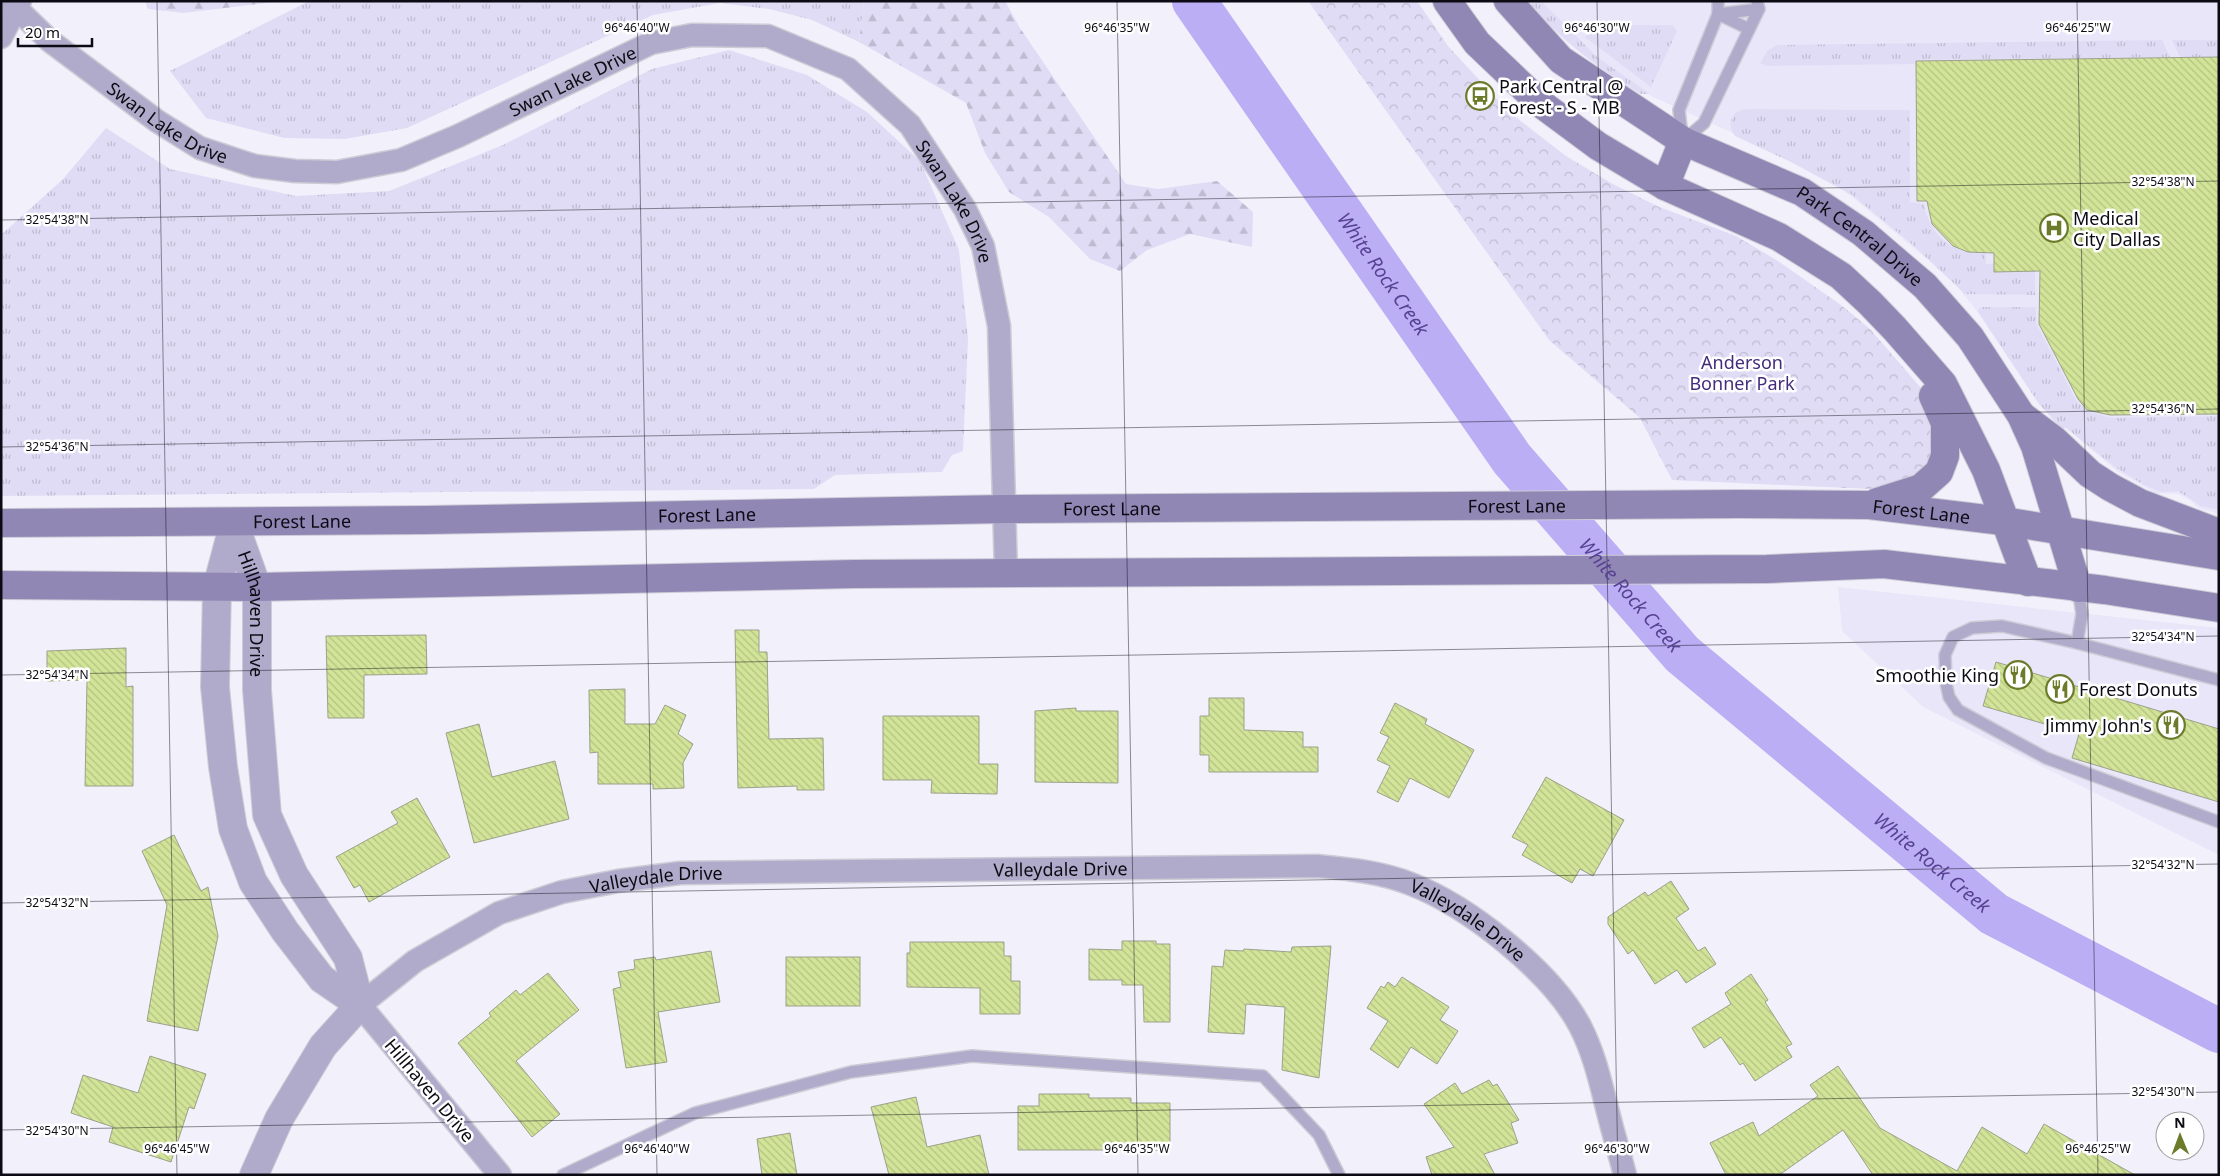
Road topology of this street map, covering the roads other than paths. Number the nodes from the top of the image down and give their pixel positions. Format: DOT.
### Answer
graph roads {
  1 [pos="1447,1"];
  2 [pos="1508,1"];
  3 [pos="1718,1"];
  4 [pos="1758,5"];
  5 [pos="11,6"];
  6 [pos="1718,14"];
  7 [pos="1750,29"];
  8 [pos="1,37"];
  9 [pos="1683,140"];
  10 [pos="1665,186"];
  11 [pos="1895,329"];
  12 [pos="2021,415"];
  13 [pos="1869,505"];
  14 [pos="1005,509"];
  15 [pos="2004,521"];
  16 [pos="1,523"];
  17 [pos="234,523"];
  18 [pos="2062,531"];
  19 [pos="2219,533"];
  20 [pos="2219,556"];
  21 [pos="1006,573"];
  22 [pos="2028,582"];
  23 [pos="1,584"];
  24 [pos="217,587"];
  25 [pos="257,587"];
  26 [pos="2078,588"];
  27 [pos="2219,608"];
  28 [pos="2077,643"];
  29 [pos="2219,680"];
  30 [pos="2219,822"];
  31 [pos="360,1005"];
  32 [pos="254,1175"];
  33 [pos="500,1175"];
  34 [pos="564,1175"];
  35 [pos="1339,1175"];
  36 [pos="1625,1175"];
  1 -- 10 [label="main road"];
  2 -- 9 [label="main road, Park Central Drive"];
  3 -- 6 [label="lane"];
  4 -- 6 [label="lane"];
  4 -- 7 [label="lane"];
  5 -- 8 [label="street"];
  5 -- 14 [label="street, Swan Lake Drive"];
  6 -- 7 [label="lane"];
  6 -- 9 [label="lane"];
  7 -- 9 [label="lane"];
  9 -- 10 [label="main road"];
  9 -- 12 [label="main road, Park Central Drive"];
  10 -- 11 [label="main road"];
  11 -- 13 [label="main road"];
  11 -- 15 [label="main road"];
  12 -- 18 [label="main road, Park Central Drive"];
  12 -- 19 [label="main road"];
  13 -- 14 [label="main road, Forest Lane"];
  13 -- 15 [label="main road, Forest Lane"];
  14 -- 17 [label="main road, Forest Lane"];
  14 -- 21 [label="street, Swan Lake Drive"];
  15 -- 18 [label="main road, Forest Lane"];
  15 -- 22 [label="main road"];
  16 -- 17 [label="main road, Forest Lane"];
  17 -- 24 [label="street, Hillhaven Drive"];
  17 -- 25 [label="street, Hillhaven Drive"];
  18 -- 20 [label="main road, Forest Lane"];
  18 -- 26 [label="main road, Park Central Drive"];
  21 -- 22 [label="main road"];
  21 -- 25 [label="main road"];
  22 -- 26 [label="main road"];
  23 -- 24 [label="main road"];
  24 -- 25 [label="main road"];
  24 -- 31 [label="street, Hillhaven Drive"];
  25 -- 31 [label="street, Hillhaven Drive"];
  26 -- 27 [label="main road"];
  26 -- 28 [label="lane"];
  28 -- 29 [label="lane"];
  28 -- 30 [label="lane"];
  31 -- 32 [label="street"];
  31 -- 33 [label="street, Hillhaven Drive"];
  31 -- 36 [label="street, Valleydale Drive"];
  34 -- 35 [label="lane"];
}
